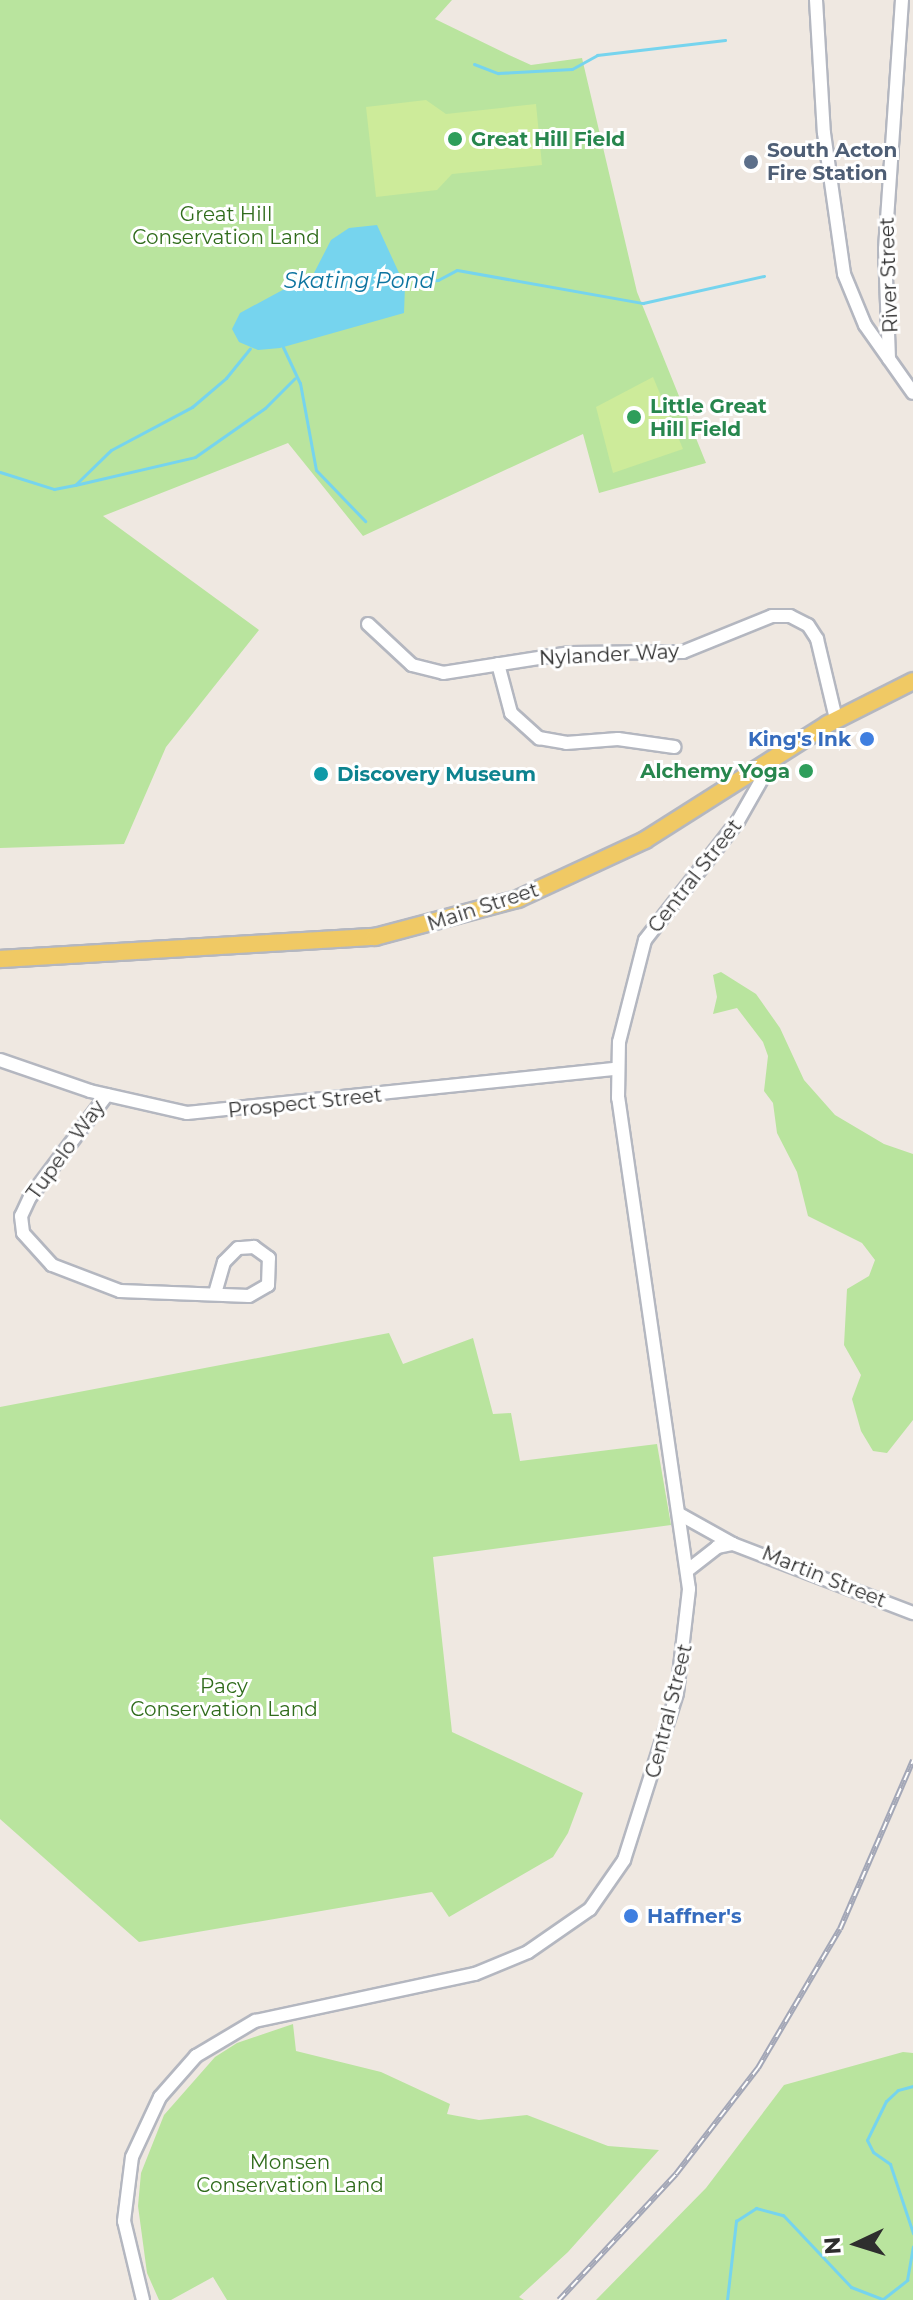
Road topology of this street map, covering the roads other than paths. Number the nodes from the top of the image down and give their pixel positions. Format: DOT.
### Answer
graph roads {
  1 [pos="816,0"];
  2 [pos="902,0"];
  3 [pos="889,359"];
  4 [pos="913,393"];
  5 [pos="368,624"];
  6 [pos="498,664"];
  7 [pos="913,681"];
  8 [pos="836,719"];
  9 [pos="674,747"];
  10 [pos="774,758"];
  11 [pos="0,959"];
  12 [pos="0,1060"];
  13 [pos="616,1069"];
  14 [pos="107,1095"];
  15 [pos="215,1293"];
  16 [pos="681,1515"];
  17 [pos="733,1544"];
  18 [pos="688,1570"];
  19 [pos="913,1613"];
  20 [pos="143,2300"];
  1 -- 3 [label="street"];
  2 -- 3 [label="street, River Street"];
  3 -- 4 [label="street"];
  5 -- 6 [label="street, Nylander Way"];
  6 -- 8 [label="street, Nylander Way"];
  6 -- 9 [label="street"];
  7 -- 8 [label="main road, Main Street"];
  8 -- 10 [label="main road, Main Street"];
  10 -- 11 [label="main road, Main Street"];
  10 -- 13 [label="street, Central Street"];
  12 -- 14 [label="street, Prospect Street"];
  13 -- 14 [label="street, Prospect Street"];
  13 -- 16 [label="street, Central Street"];
  14 -- 15 [label="street, Tupelo Way"];
  15 -- 15 [label="street, Tupelo Way"];
  16 -- 17 [label="street, Martin Street"];
  16 -- 18 [label="street, Central Street"];
  17 -- 18 [label="street"];
  17 -- 19 [label="street, Martin Street"];
  18 -- 20 [label="street, Central Street"];
}
